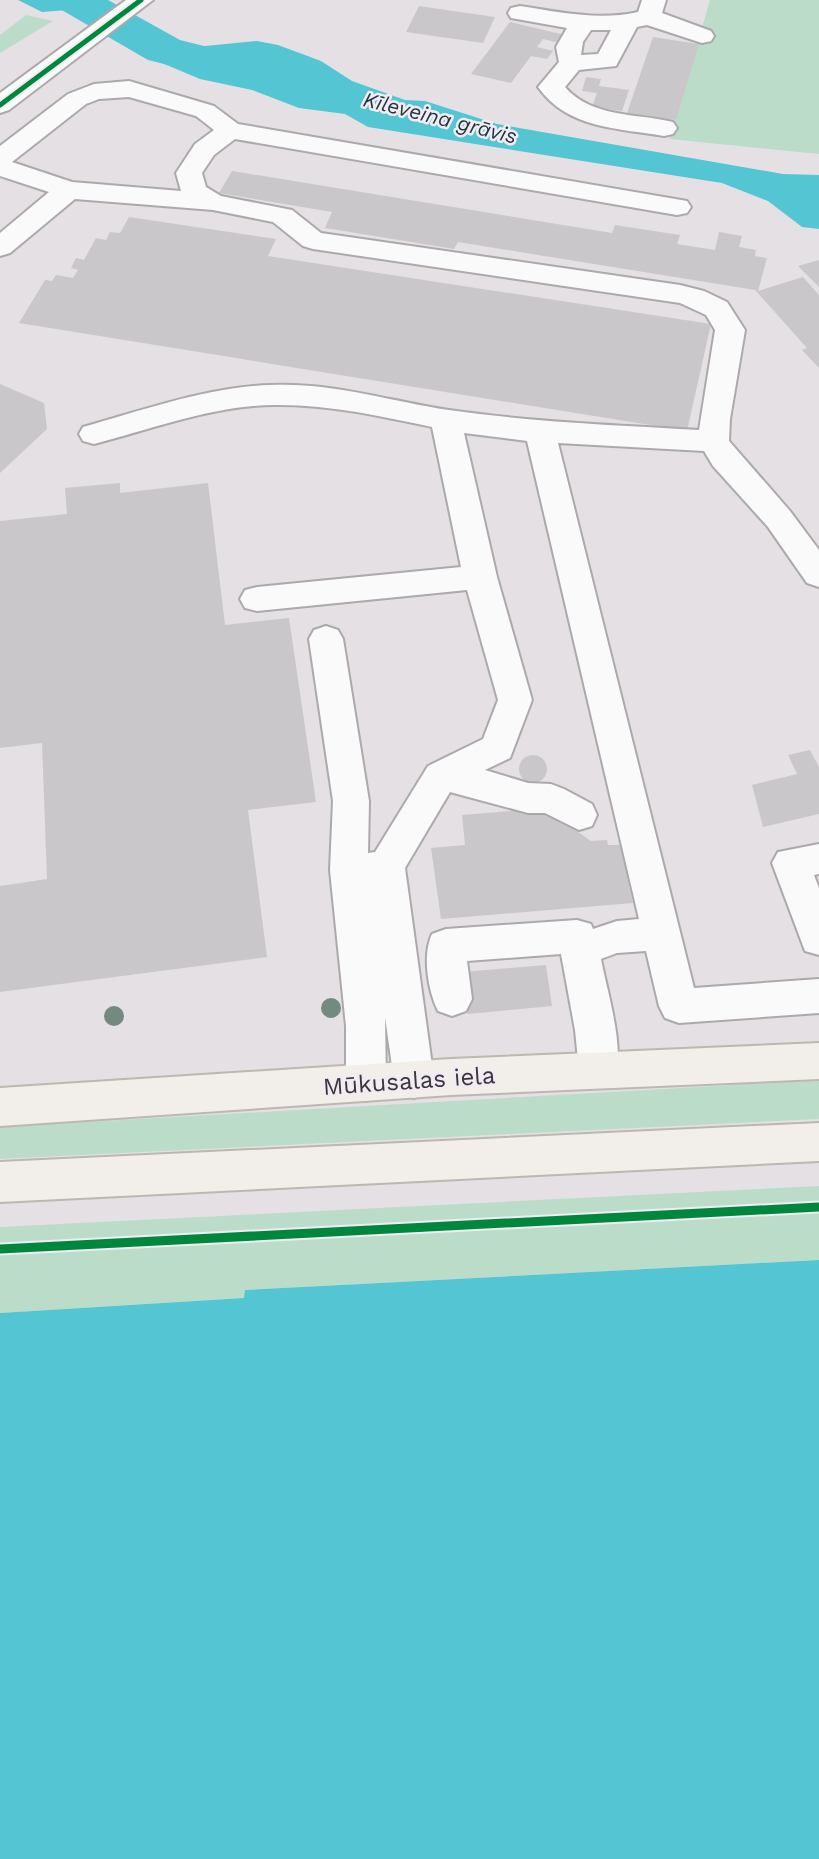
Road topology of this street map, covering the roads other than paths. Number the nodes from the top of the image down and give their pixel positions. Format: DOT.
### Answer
graph roads {
  1 [pos="141,0"];
  2 [pos="520,13"];
  3 [pos="643,13"];
  4 [pos="584,23"];
  5 [pos="702,36"];
  6 [pos="572,63"];
  7 [pos="0,105"];
  8 [pos="664,128"];
  9 [pos="230,130"];
  10 [pos="0,159"];
  11 [pos="0,167"];
  12 [pos="69,190"];
  13 [pos="214,202"];
  14 [pos="677,207"];
  15 [pos="0,247"];
  16 [pos="446,420"];
  17 [pos="540,432"];
  18 [pos="94,434"];
  19 [pos="714,441"];
  20 [pos="819,575"];
  21 [pos="480,577"];
  22 [pos="257,599"];
  23 [pos="326,639"];
  24 [pos="441,776"];
  25 [pos="579,815"];
  26 [pos="819,859"];
  27 [pos="368,869"];
  28 [pos="662,934"];
  29 [pos="819,939"];
  30 [pos="579,950"];
  31 [pos="819,996"];
  32 [pos="452,999"];
  33 [pos="819,1061"];
  34 [pos="599,1070"];
  35 [pos="414,1080"];
  36 [pos="366,1083"];
  37 [pos="0,1107"];
  38 [pos="819,1142"];
  39 [pos="0,1182"];
  1 -- 7 [label="street"];
  2 -- 4 [label="street"];
  3 -- 4 [label="street"];
  3 -- 5 [label="street"];
  3 -- 6 [label="street"];
  4 -- 6 [label="street"];
  6 -- 8 [label="street"];
  9 -- 10 [label="street"];
  9 -- 13 [label="street"];
  9 -- 14 [label="street"];
  11 -- 12 [label="street"];
  12 -- 13 [label="street"];
  12 -- 15 [label="street"];
  13 -- 19 [label="street"];
  16 -- 17 [label="street"];
  16 -- 18 [label="street"];
  16 -- 21 [label="street"];
  17 -- 19 [label="street"];
  17 -- 28 [label="street"];
  19 -- 20 [label="street"];
  21 -- 22 [label="street"];
  21 -- 24 [label="street"];
  23 -- 27 [label="street"];
  24 -- 25 [label="street"];
  24 -- 27 [label="street"];
  26 -- 29 [label="street"];
  27 -- 35 [label="street"];
  27 -- 36 [label="street"];
  28 -- 30 [label="street"];
  28 -- 31 [label="street"];
  30 -- 32 [label="street"];
  30 -- 34 [label="street"];
  33 -- 34 [label="main road, Mūkusalas iela"];
  34 -- 35 [label="main road, Mūkusalas iela"];
  35 -- 36 [label="main road, Mūkusalas iela"];
  36 -- 37 [label="main road, Mūkusalas iela"];
  38 -- 39 [label="main road"];
}
